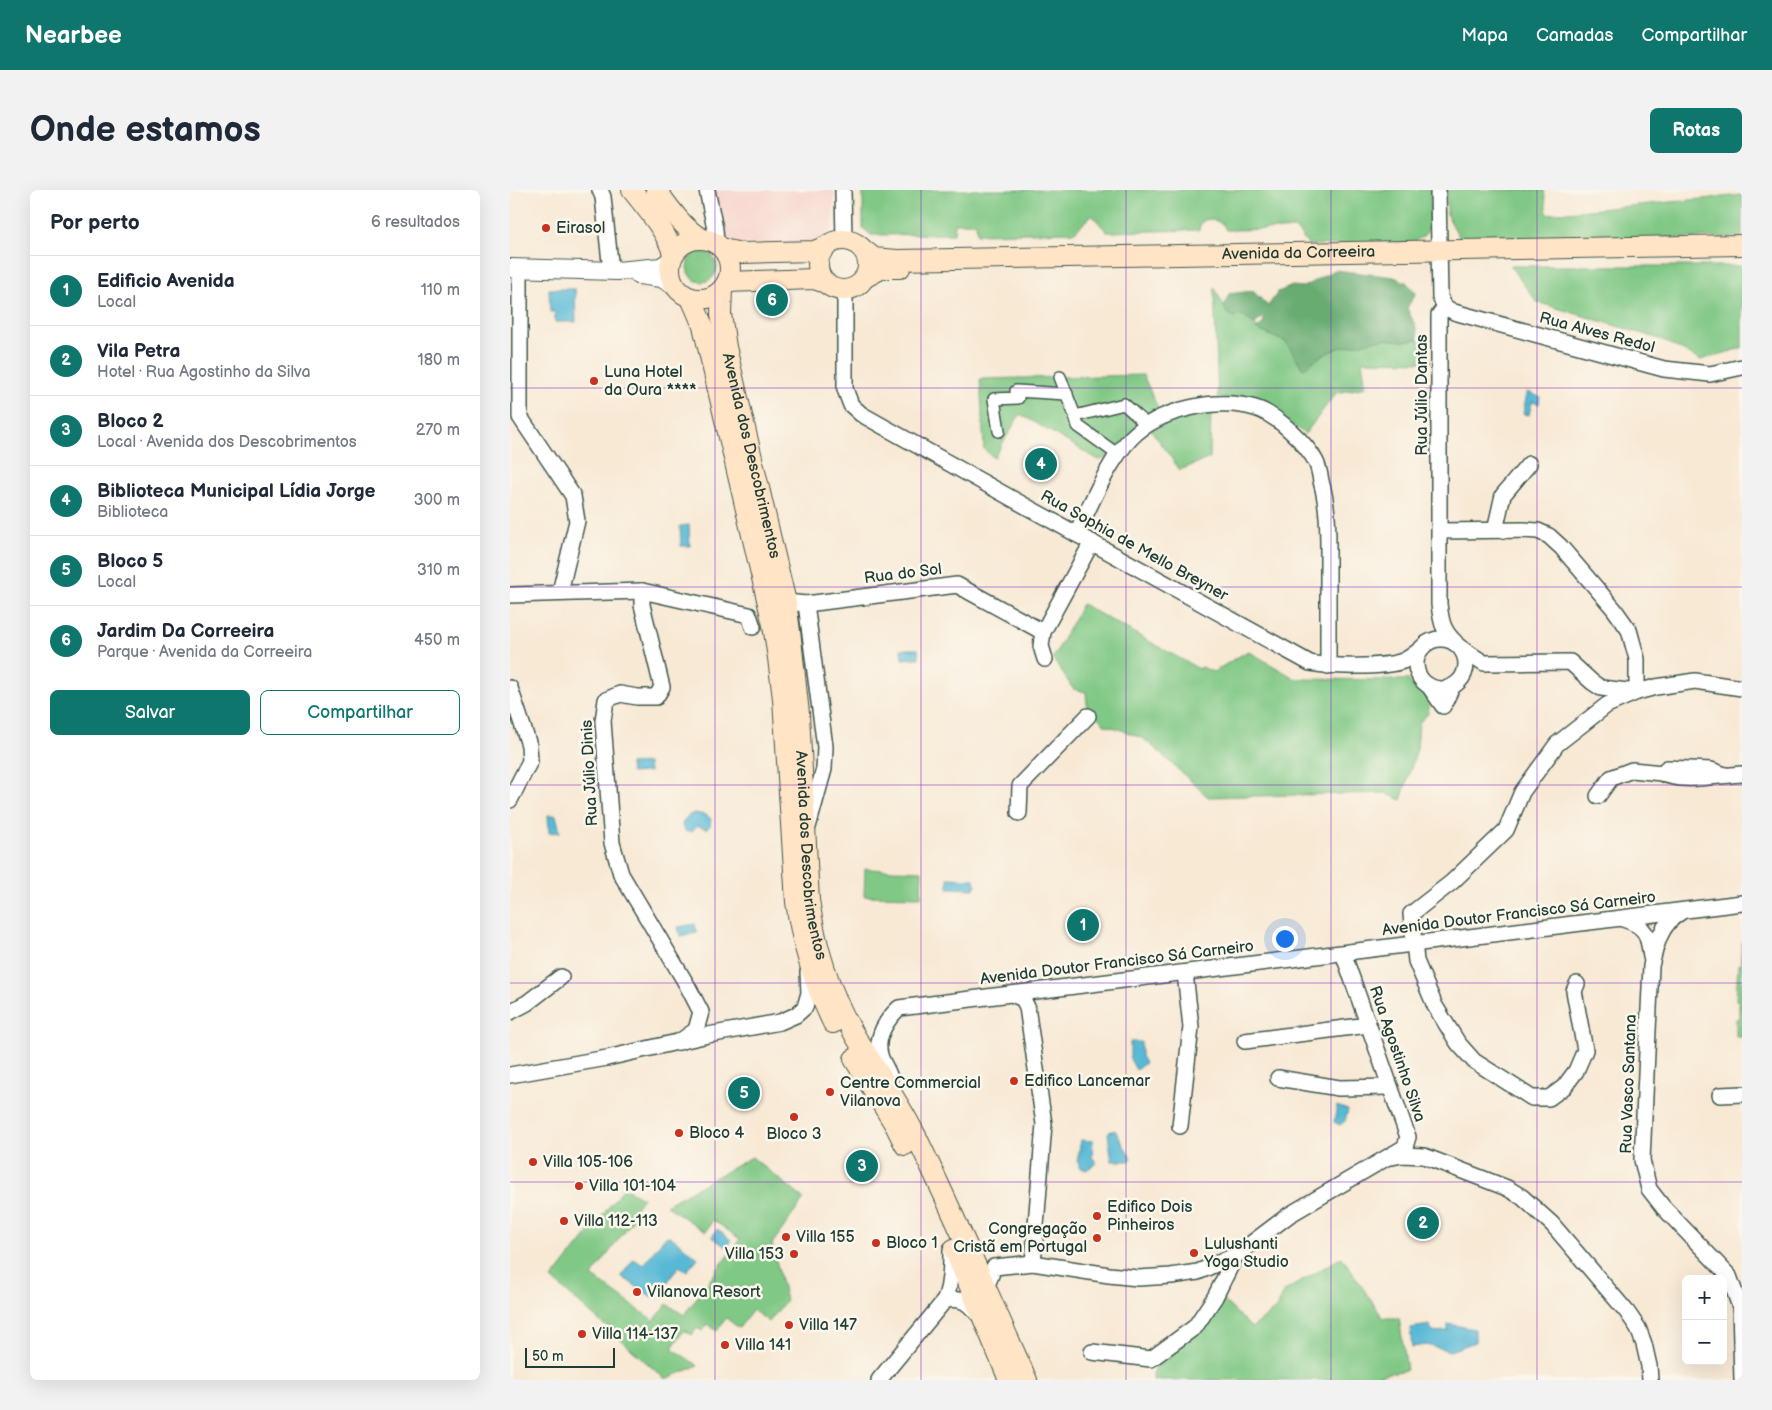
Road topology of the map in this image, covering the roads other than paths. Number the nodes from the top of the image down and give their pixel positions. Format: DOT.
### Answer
graph roads {
  1 [pos="600,190"];
  2 [pos="632,190"];
  3 [pos="656,190"];
  4 [pos="707,190"];
  5 [pos="843,190"];
  6 [pos="1438,190"];
  7 [pos="713,243"];
  8 [pos="843,244"];
  9 [pos="1742,245"];
  10 [pos="1742,253"];
  11 [pos="1438,254"];
  12 [pos="672,257"];
  13 [pos="515,268"];
  14 [pos="614,271"];
  15 [pos="864,278"];
  16 [pos="674,285"];
  17 [pos="725,286"];
  18 [pos="836,286"];
  19 [pos="691,298"];
  20 [pos="1445,307"];
  21 [pos="1742,367"];
  22 [pos="1060,377"];
  23 [pos="1066,394"];
  24 [pos="1075,416"];
  25 [pos="515,420"];
  26 [pos="1147,425"];
  27 [pos="999,431"];
  28 [pos="1117,454"];
  29 [pos="1529,464"];
  30 [pos="1495,530"];
  31 [pos="1440,532"];
  32 [pos="1076,534"];
  33 [pos="1092,542"];
  34 [pos="642,591"];
  35 [pos="560,592"];
  36 [pos="510,594"];
  37 [pos="786,602"];
  38 [pos="806,604"];
  39 [pos="1439,604"];
  40 [pos="753,627"];
  41 [pos="1043,632"];
  42 [pos="1458,645"];
  43 [pos="1422,647"];
  44 [pos="1045,659"];
  45 [pos="1484,663"];
  46 [pos="1382,664"];
  47 [pos="1328,666"];
  48 [pos="1425,682"];
  49 [pos="1456,684"];
  50 [pos="510,688"];
  51 [pos="1742,688"];
  52 [pos="1637,692"];
  53 [pos="513,705"];
  54 [pos="1088,716"];
  55 [pos="1742,774"];
  56 [pos="1598,796"];
  57 [pos="510,800"];
  58 [pos="1019,813"];
  59 [pos="806,836"];
  60 [pos="1742,903"];
  61 [pos="1683,911"];
  62 [pos="1621,918"];
  63 [pos="1413,944"];
  64 [pos="1343,953"];
  65 [pos="808,963"];
  66 [pos="1652,966"];
  67 [pos="1185,973"];
  68 [pos="561,977"];
  69 [pos="1577,984"];
  70 [pos="1012,994"];
  71 [pos="510,1012"];
  72 [pos="1368,1025"];
  73 [pos="1245,1041"];
  74 [pos="679,1042"];
  75 [pos="510,1075"];
  76 [pos="1278,1078"];
  77 [pos="1390,1087"];
  78 [pos="1742,1094"];
  79 [pos="1720,1095"];
  80 [pos="900,1105"];
  81 [pos="1180,1126"];
  82 [pos="1388,1158"];
  83 [pos="950,1240"];
  84 [pos="1236,1255"];
  85 [pos="1033,1264"];
  86 [pos="1735,1278"];
  87 [pos="986,1288"];
  88 [pos="945,1300"];
  89 [pos="1741,1306"];
  90 [pos="983,1320"];
  91 [pos="1092,1352"];
  92 [pos="879,1380"];
  93 [pos="1009,1380"];
  94 [pos="1027,1380"];
  95 [pos="1650,1380"];
  96 [pos="1742,1380"];
  1 -- 14 [label="street"];
  2 -- 12 [label="main road"];
  3 -- 7 [label="main road"];
  4 -- 7 [label="street"];
  5 -- 8 [label="street"];
  6 -- 11 [label="street, Rua Júlio Dantas"];
  7 -- 8 [label="main road"];
  7 -- 12 [label="main road"];
  7 -- 17 [label="main road"];
  8 -- 11 [label="main road, Avenida da Correeira"];
  8 -- 15 [label="main road"];
  8 -- 18 [label="main road"];
  9 -- 11 [label="main road, Avenida da Correeira"];
  10 -- 11 [label="main road, Avenida da Correeira"];
  11 -- 15 [label="main road, Avenida da Correeira"];
  11 -- 20 [label="street, Rua Júlio Dantas"];
  12 -- 14 [label="street"];
  12 -- 16 [label="main road"];
  13 -- 14 [label="street"];
  13 -- 25 [label="street"];
  14 -- 16 [label="street"];
  15 -- 18 [label="main road, Avenida da Correeira"];
  16 -- 19 [label="main road"];
  17 -- 18 [label="main road"];
  17 -- 19 [label="main road"];
  17 -- 37 [label="main road, Avenida dos Descobrimentos"];
  18 -- 32 [label="street, Rua Sophia de Mello Breyner"];
  19 -- 65 [label="main road, Avenida dos Descobrimentos"];
  20 -- 21 [label="street, Rua Alves Redol"];
  20 -- 31 [label="street, Rua Júlio Dantas"];
  22 -- 23 [label="street"];
  23 -- 24 [label="street"];
  23 -- 27 [label="street"];
  24 -- 26 [label="street"];
  24 -- 28 [label="street"];
  25 -- 35 [label="street"];
  26 -- 28 [label="street"];
  26 -- 47 [label="street"];
  28 -- 32 [label="street"];
  29 -- 30 [label="street"];
  30 -- 31 [label="street"];
  30 -- 52 [label="street"];
  31 -- 39 [label="street, Rua Júlio Dantas"];
  32 -- 33 [label="street, Rua Sophia de Mello Breyner"];
  33 -- 41 [label="street"];
  33 -- 47 [label="street, Rua Sophia de Mello Breyner"];
  34 -- 35 [label="street"];
  34 -- 40 [label="street"];
  34 -- 74 [label="street, Rua Júlio Dinis"];
  35 -- 36 [label="street"];
  37 -- 38 [label="street, Rua do Sol"];
  37 -- 59 [label="main road, Avenida dos Descobrimentos"];
  38 -- 41 [label="street, Rua do Sol"];
  38 -- 59 [label="street"];
  39 -- 42 [label="street, Rua Júlio Dantas"];
  39 -- 43 [label="street, Rua Júlio Dantas"];
  41 -- 44 [label="street"];
  42 -- 43 [label="street, Rua Sophia de Mello Breyner"];
  42 -- 45 [label="street"];
  42 -- 49 [label="street"];
  43 -- 46 [label="street, Rua Sophia de Mello Breyner"];
  43 -- 48 [label="street"];
  45 -- 49 [label="street"];
  45 -- 52 [label="street"];
  46 -- 47 [label="street, Rua Sophia de Mello Breyner"];
  46 -- 48 [label="street, Rua Sophia de Mello Breyner"];
  48 -- 49 [label="street"];
  50 -- 53 [label="street"];
  51 -- 52 [label="street"];
  52 -- 63 [label="street"];
  53 -- 57 [label="street"];
  54 -- 58 [label="street"];
  55 -- 56 [label="street"];
  59 -- 80 [label="main road, Avenida dos Descobrimentos"];
  60 -- 61 [label="street, Avenida Doutor Francisco Sá Carneiro"];
  61 -- 62 [label="street, Avenida Doutor Francisco Sá Carneiro"];
  61 -- 66 [label="street, Rua Vasco Santana"];
  62 -- 63 [label="street, Avenida Doutor Francisco Sá Carneiro"];
  62 -- 66 [label="street, Rua Vasco Santana"];
  63 -- 64 [label="street, Avenida Doutor Francisco Sá Carneiro"];
  63 -- 69 [label="street"];
  64 -- 67 [label="street, Avenida Doutor Francisco Sá Carneiro"];
  64 -- 72 [label="street, Rua Agostinho Silva"];
  65 -- 74 [label="street"];
  65 -- 83 [label="main road, Avenida dos Descobrimentos"];
  66 -- 86 [label="street, Rua Vasco Santana"];
  67 -- 70 [label="street, Avenida Doutor Francisco Sá Carneiro"];
  67 -- 81 [label="street"];
  68 -- 71 [label="street"];
  70 -- 80 [label="street, Avenida Doutor Francisco Sá Carneiro"];
  70 -- 85 [label="street"];
  72 -- 73 [label="street"];
  72 -- 77 [label="street, Rua Agostinho Silva"];
  74 -- 75 [label="street"];
  76 -- 77 [label="street"];
  77 -- 82 [label="street, Rua Agostinho Silva"];
  78 -- 79 [label="street"];
  80 -- 87 [label="main road, Avenida dos Descobrimentos"];
  82 -- 84 [label="street"];
  82 -- 95 [label="street"];
  83 -- 88 [label="street"];
  83 -- 90 [label="main road, Avenida dos Descobrimentos"];
  84 -- 85 [label="street"];
  84 -- 91 [label="street"];
  85 -- 87 [label="street"];
  86 -- 89 [label="street, Rua Vasco Santana"];
  87 -- 94 [label="main road, Avenida dos Descobrimentos"];
  88 -- 90 [label="street"];
  88 -- 92 [label="street"];
  89 -- 96 [label="street, Rua Vasco Santana"];
  90 -- 93 [label="main road, Avenida dos Descobrimentos"];
}
